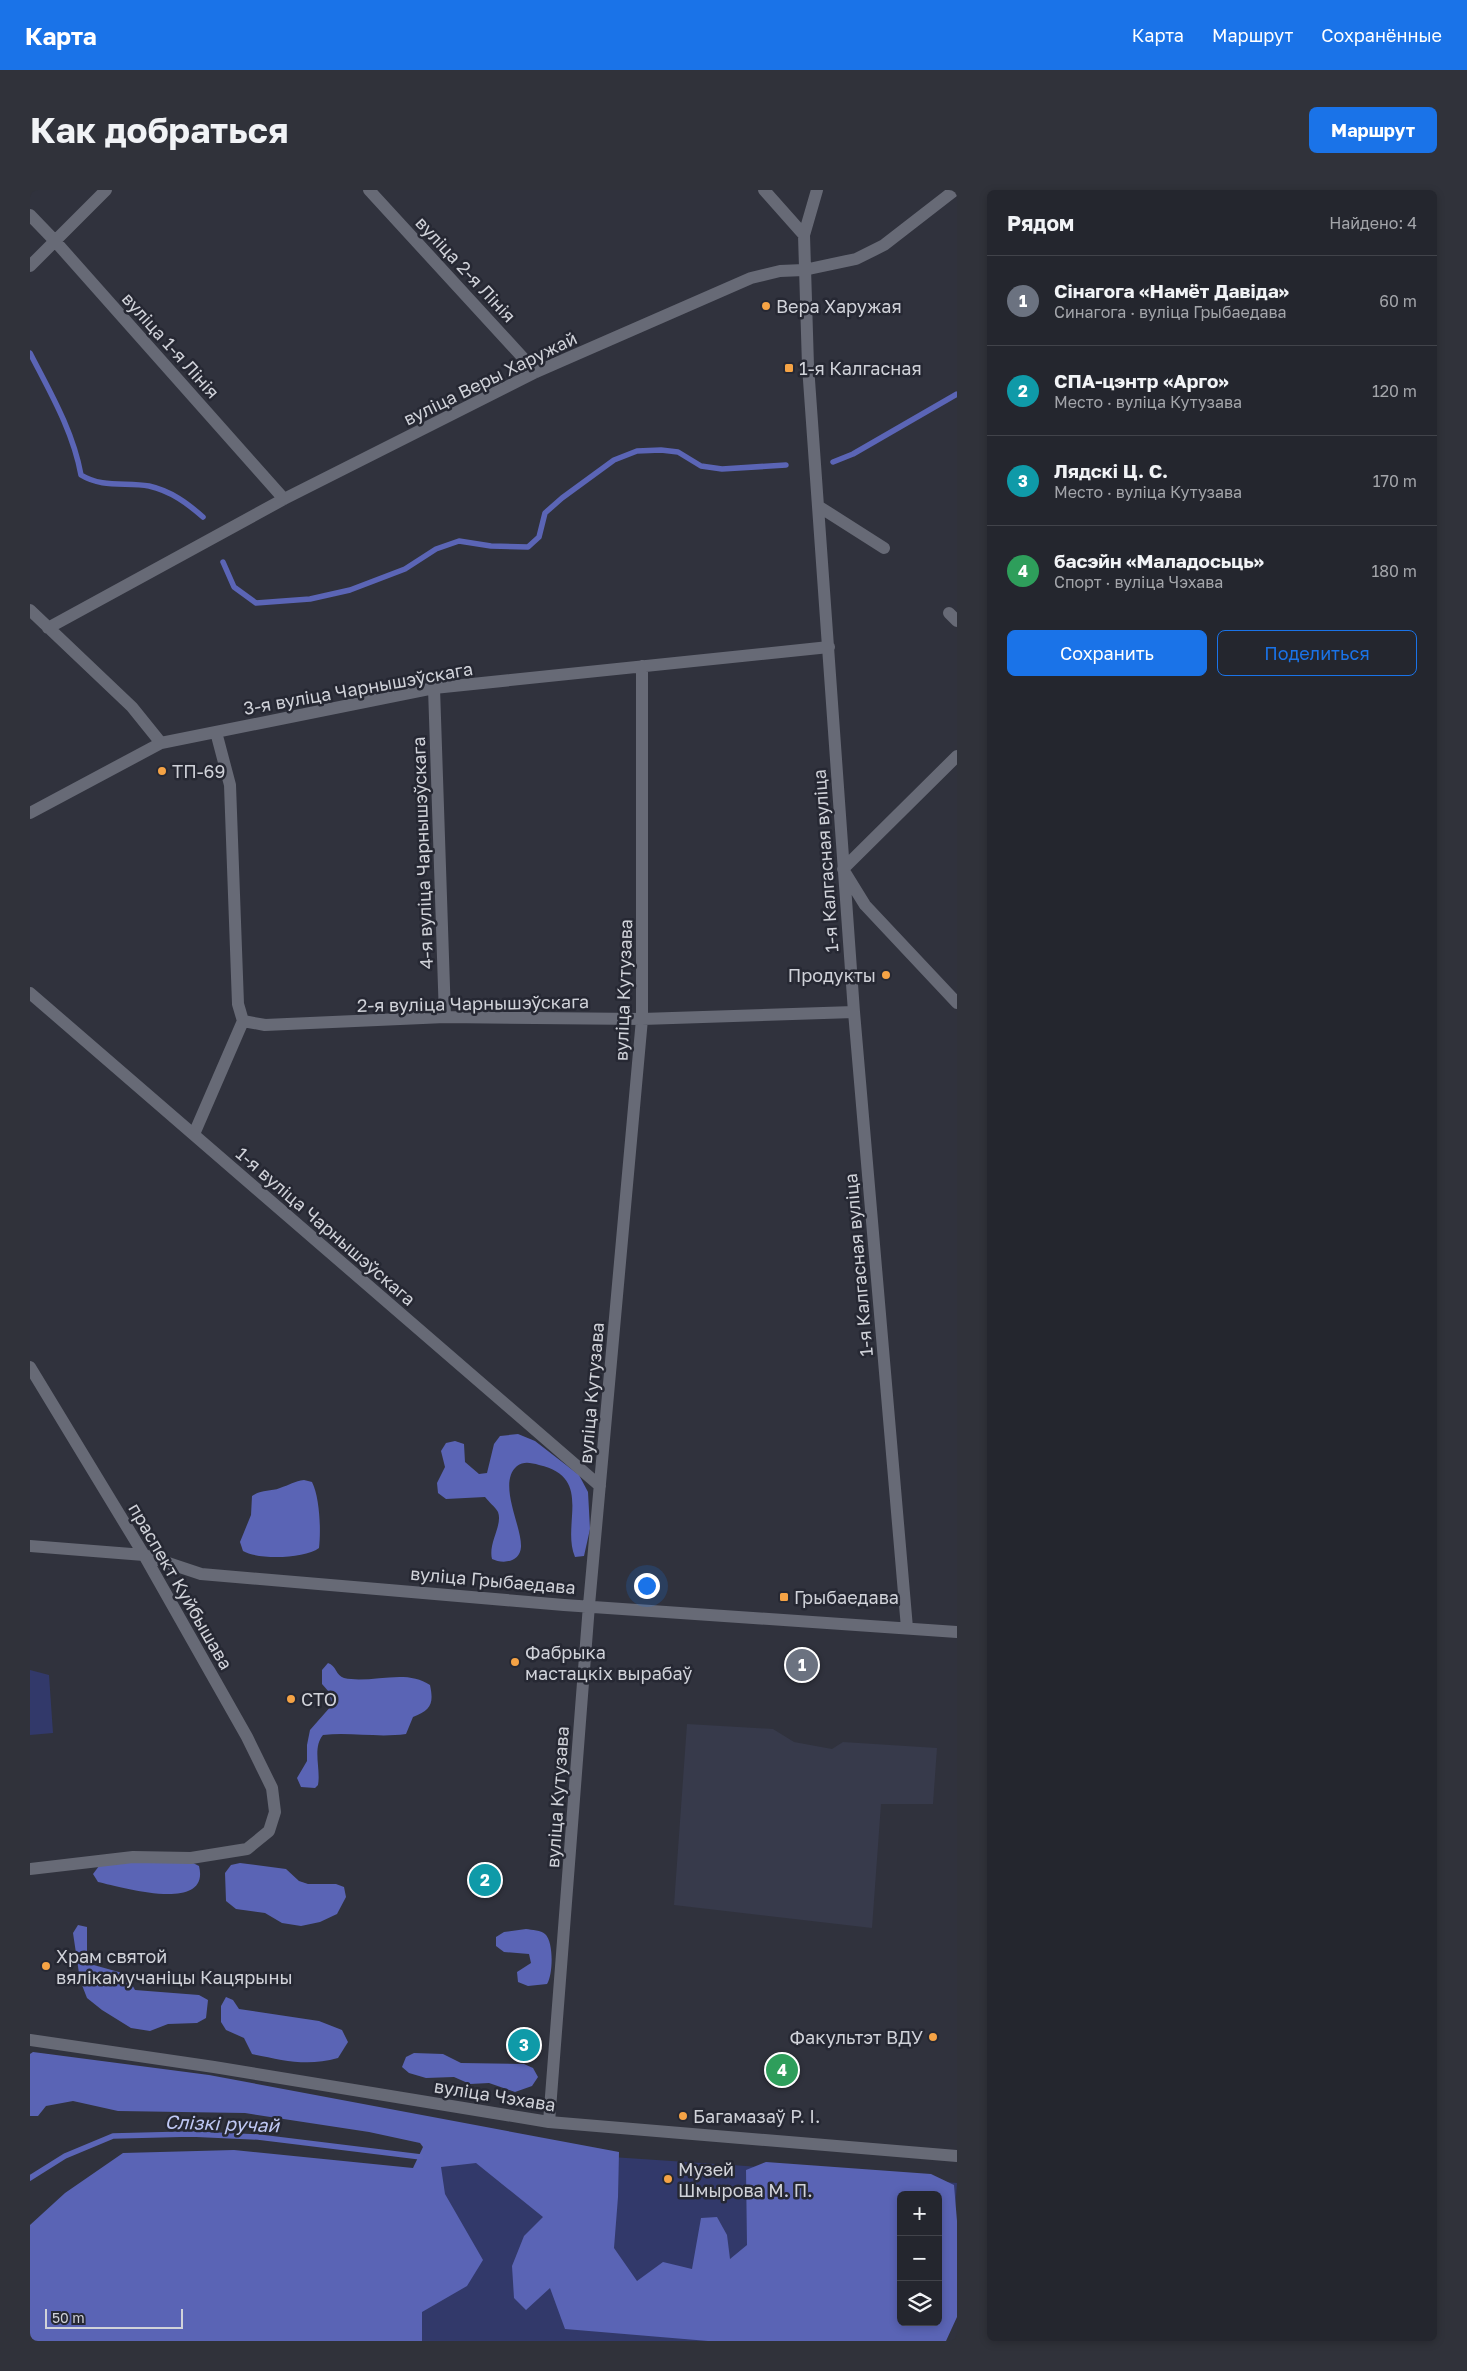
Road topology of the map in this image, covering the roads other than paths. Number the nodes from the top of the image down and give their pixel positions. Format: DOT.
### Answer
graph roads {
  1 [pos="106,190"];
  2 [pos="369,190"];
  3 [pos="764,190"];
  4 [pos="817,190"];
  5 [pos="955,190"];
  6 [pos="30,215"];
  7 [pos="804,235"];
  8 [pos="55,241"];
  9 [pos="30,266"];
  10 [pos="804,270"];
  11 [pos="536,372"];
  12 [pos="284,499"];
  13 [pos="818,506"];
  14 [pos="884,548"];
  15 [pos="30,610"];
  16 [pos="48,628"];
  17 [pos="829,647"];
  18 [pos="642,666"];
  19 [pos="434,688"];
  20 [pos="216,732"];
  21 [pos="161,743"];
  22 [pos="957,756"];
  23 [pos="30,813"];
  24 [pos="843,869"];
  25 [pos="30,993"];
  26 [pos="957,1003"];
  27 [pos="854,1012"];
  28 [pos="445,1017"];
  29 [pos="642,1019"];
  30 [pos="243,1021"];
  31 [pos="194,1134"];
  32 [pos="30,1367"];
  33 [pos="600,1486"];
  34 [pos="30,1546"];
  35 [pos="144,1555"];
  36 [pos="589,1606"];
  37 [pos="908,1628"];
  38 [pos="957,1632"];
  39 [pos="30,1869"];
  40 [pos="30,2040"];
  41 [pos="549,2122"];
  42 [pos="957,2156"];
  1 -- 8 [label="street"];
  2 -- 11 [label="street, вуліца 2-я Лінія"];
  3 -- 7 [label="street"];
  4 -- 7 [label="street, 1-я Калгасная вуліца"];
  5 -- 10 [label="street, вуліца Веры Харужай"];
  6 -- 8 [label="street, вуліца 1-я Лінія"];
  7 -- 10 [label="street, 1-я Калгасная вуліца"];
  8 -- 9 [label="street"];
  8 -- 12 [label="street, вуліца 1-я Лінія"];
  10 -- 11 [label="street, вуліца Веры Харужай"];
  10 -- 13 [label="street, 1-я Калгасная вуліца"];
  11 -- 12 [label="street, вуліца Веры Харужай"];
  12 -- 16 [label="street, вуліца Веры Харужай"];
  13 -- 14 [label="street"];
  13 -- 17 [label="street, 1-я Калгасная вуліца"];
  15 -- 16 [label="street"];
  16 -- 21 [label="street"];
  17 -- 18 [label="street, 3-я вуліца Чарнышэўскага"];
  17 -- 24 [label="street, 1-я Калгасная вуліца"];
  18 -- 19 [label="street, 3-я вуліца Чарнышэўскага"];
  18 -- 29 [label="street, вуліца Кутузава"];
  19 -- 20 [label="street, 3-я вуліца Чарнышэўскага"];
  19 -- 28 [label="street, 4-я вуліца Чарнышэўскага"];
  20 -- 21 [label="street, 3-я вуліца Чарнышэўскага"];
  20 -- 30 [label="street"];
  21 -- 23 [label="street, 3-я вуліца Чарнышэўскага"];
  22 -- 24 [label="street"];
  24 -- 26 [label="street"];
  24 -- 27 [label="street, 1-я Калгасная вуліца"];
  25 -- 31 [label="street, 1-я вуліца Чарнышэўскага"];
  27 -- 29 [label="street, 2-я вуліца Чарнышэўскага"];
  27 -- 37 [label="street, 1-я Калгасная вуліца"];
  28 -- 29 [label="street, 2-я вуліца Чарнышэўскага"];
  28 -- 30 [label="street, 2-я вуліца Чарнышэўскага"];
  29 -- 33 [label="street, вуліца Кутузава"];
  30 -- 31 [label="street"];
  31 -- 33 [label="street, 1-я вуліца Чарнышэўскага"];
  32 -- 35 [label="street, праспект Куйбышава"];
  33 -- 36 [label="street, вуліца Кутузава"];
  34 -- 35 [label="street, вуліца Грыбаедава"];
  35 -- 36 [label="street, вуліца Грыбаедава"];
  35 -- 39 [label="street, праспект Куйбышава"];
  36 -- 37 [label="street, вуліца Грыбаедава"];
  36 -- 41 [label="street, вуліца Кутузава"];
  37 -- 38 [label="street, вуліца Грыбаедава"];
  40 -- 41 [label="street, вуліца Чэхава"];
  41 -- 42 [label="street, вуліца Чэхава"];
}
